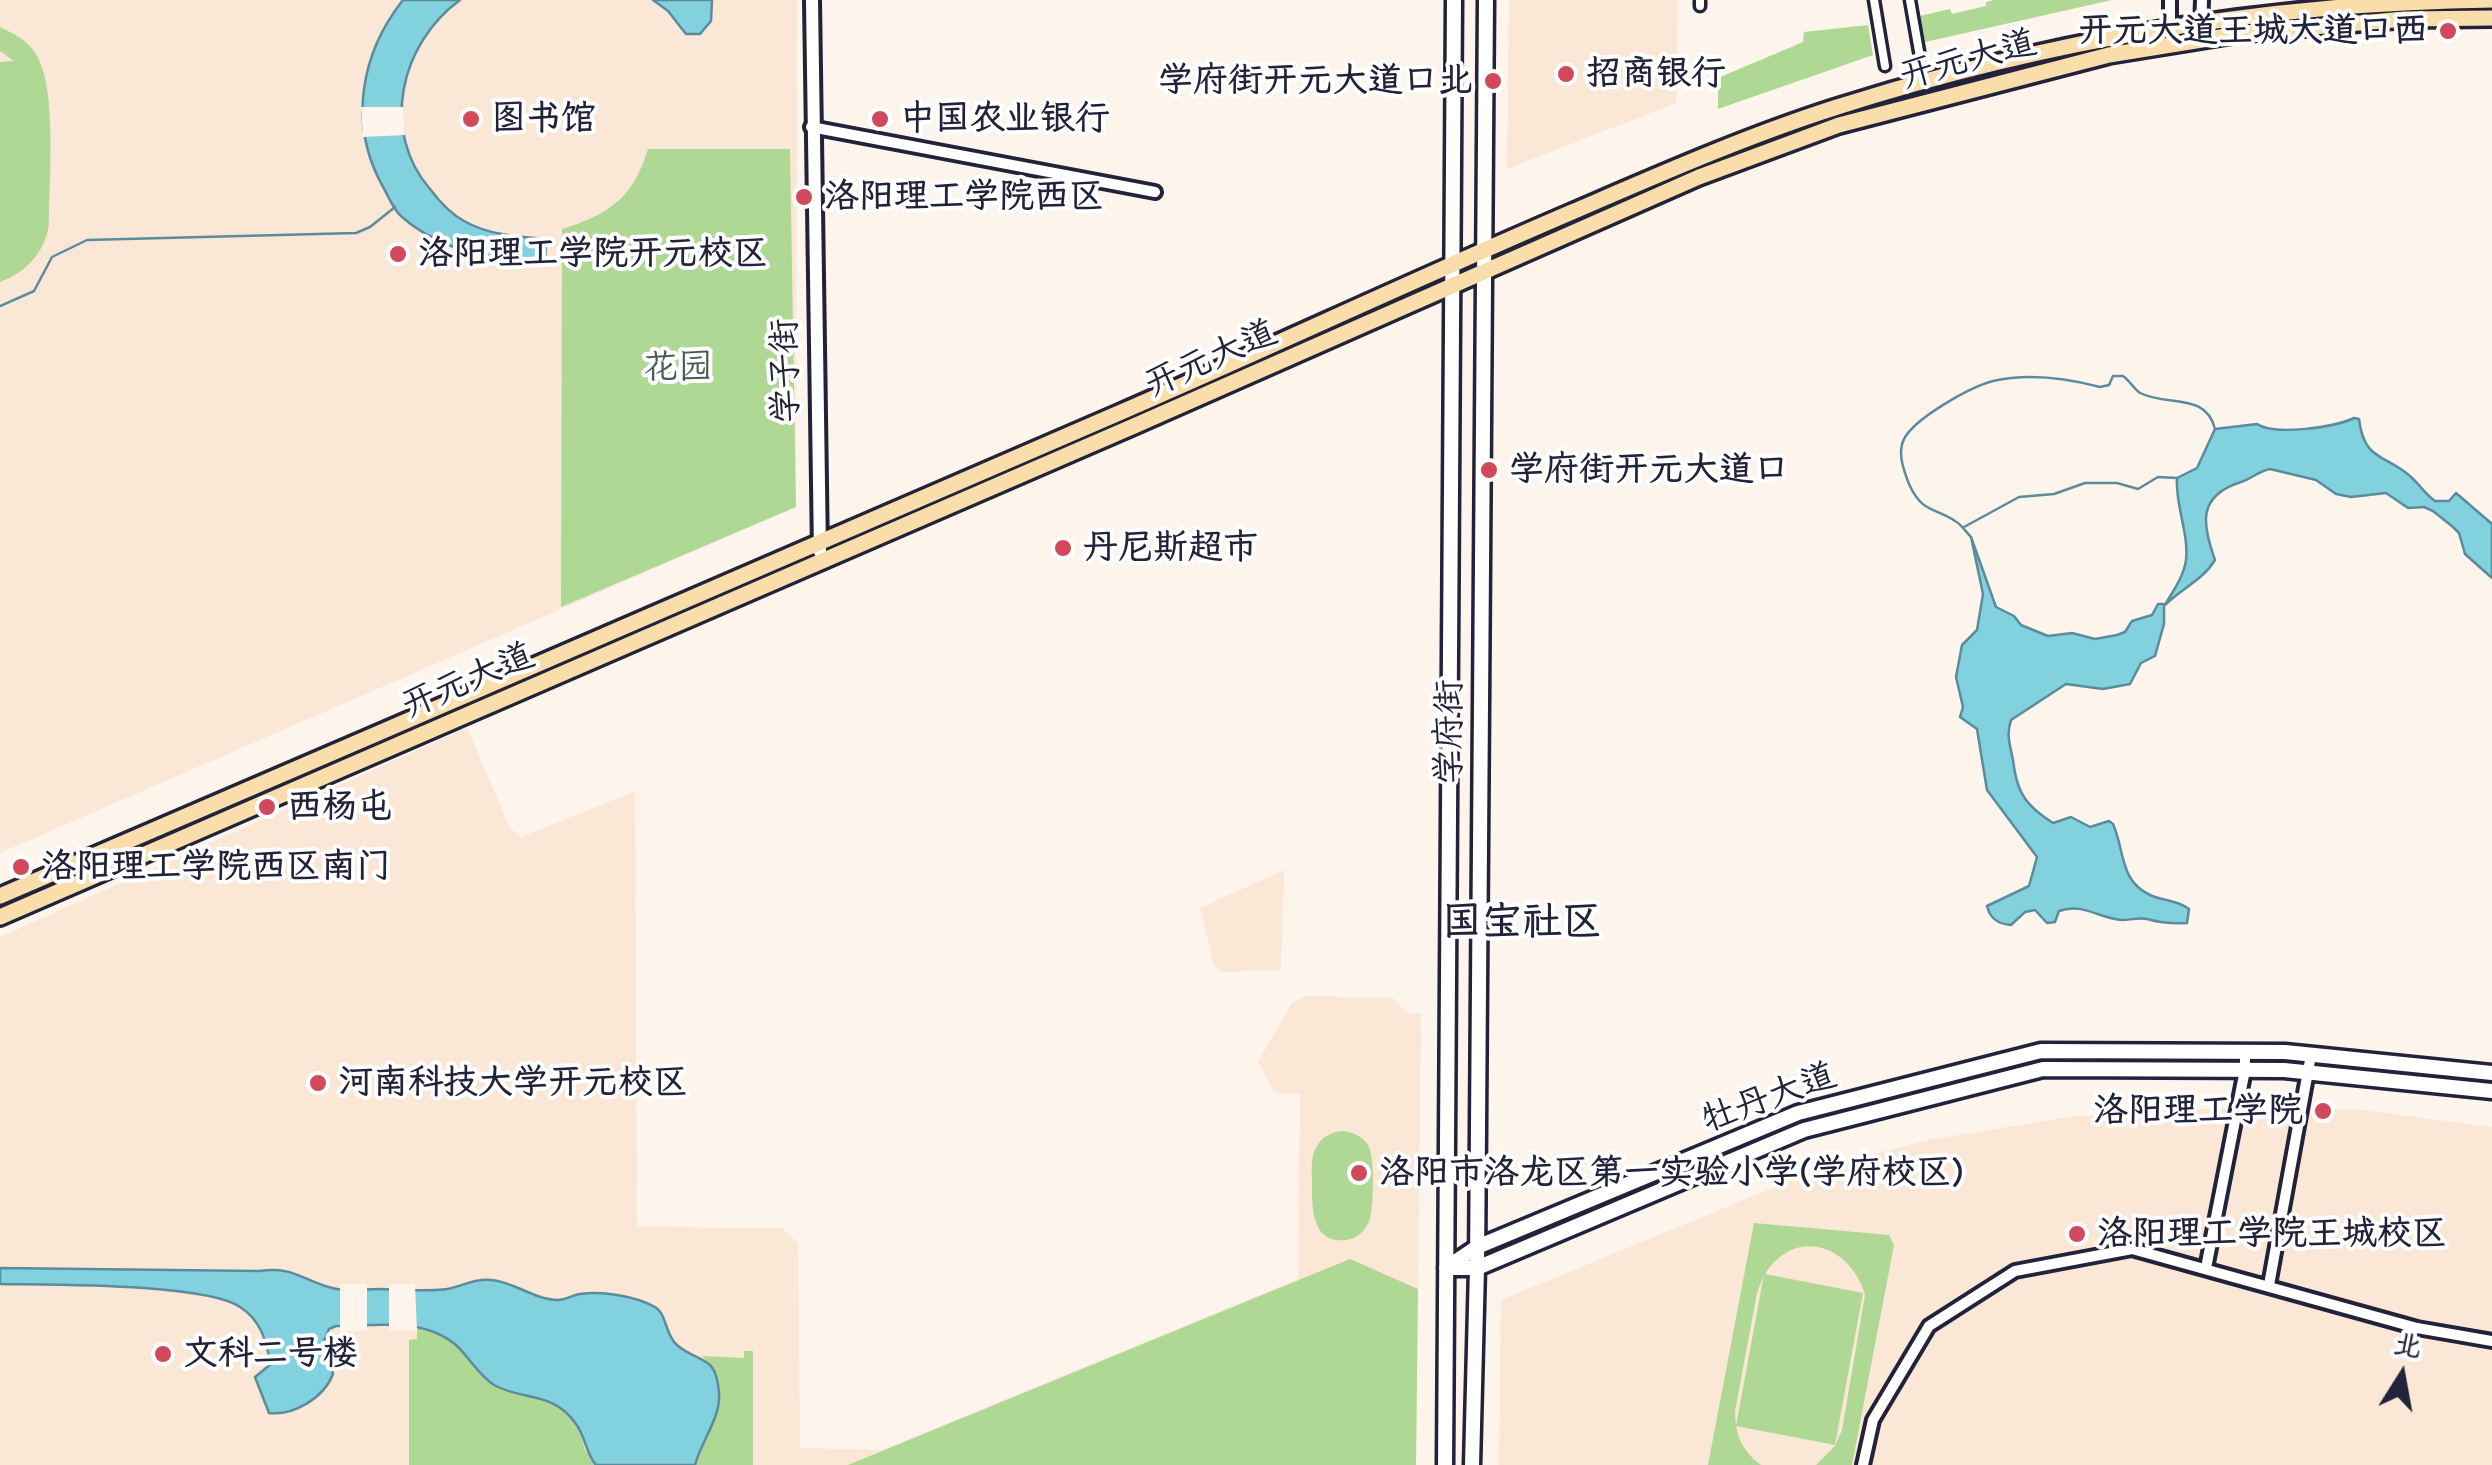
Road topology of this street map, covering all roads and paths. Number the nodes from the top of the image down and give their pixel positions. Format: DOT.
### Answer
graph roads {
  1 [pos="814,0"];
  2 [pos="1454,0"];
  3 [pos="1486,0"];
  4 [pos="1874,0"];
  5 [pos="1910,0"];
  6 [pos="2170,0"];
  7 [pos="2202,0"];
  8 [pos="2492,0"];
  9 [pos="2492,18"];
  10 [pos="2201,22"];
  11 [pos="2170,27"];
  12 [pos="2201,40"];
  13 [pos="2170,45"];
  14 [pos="1920,57"];
  15 [pos="1885,66"];
  16 [pos="813,127"];
  17 [pos="1155,192"];
  18 [pos="1482,251"];
  19 [pos="1452,262"];
  20 [pos="1482,272"];
  21 [pos="1452,285"];
  22 [pos="821,542"];
  23 [pos="823,561"];
  24 [pos="0,896"];
  25 [pos="0,917"];
  26 [pos="2245,1052"];
  27 [pos="2311,1055"];
  28 [pos="2245,1070"];
  29 [pos="2310,1072"];
  30 [pos="2492,1073"];
  31 [pos="2492,1090"];
  32 [pos="1477,1248"];
  33 [pos="1446,1268"];
  34 [pos="1477,1268"];
  35 [pos="2206,1268"];
  36 [pos="2269,1285"];
  37 [pos="2492,1341"];
  38 [pos="1445,1465"];
  39 [pos="1472,1465"];
  40 [pos="1863,1465"];
  1 -- 16 [label="street, 学子街"];
  2 -- 19 [label="main road, 学府街"];
  3 -- 18 [label="main road, 学府街"];
  4 -- 15 [label="street"];
  5 -- 14 [label="street"];
  6 -- 11 [label="street"];
  7 -- 10 [label="street"];
  8 -- 10 [label="main road, 开元大道"];
  9 -- 12 [label="main road, 开元大道"];
  10 -- 11 [label="main road, 开元大道"];
  10 -- 12 [label="street"];
  11 -- 13 [label="street"];
  11 -- 18 [label="main road, 开元大道"];
  12 -- 13 [label="main road, 开元大道"];
  13 -- 20 [label="main road, 开元大道"];
  16 -- 17 [label="street"];
  16 -- 22 [label="street, 学子街"];
  18 -- 19 [label="main road, 开元大道"];
  18 -- 20 [label="main road, 学府街"];
  19 -- 21 [label="main road, 学府街"];
  19 -- 22 [label="main road, 开元大道"];
  20 -- 21 [label="main road, 开元大道"];
  20 -- 32 [label="main road, 学府街"];
  21 -- 23 [label="main road, 开元大道"];
  21 -- 33 [label="main road, 学府街"];
  22 -- 23 [label="street, 学子街"];
  22 -- 24 [label="main road, 开元大道"];
  23 -- 25 [label="main road, 开元大道"];
  26 -- 27 [label="main road, 牡丹大道"];
  26 -- 28 [label="street"];
  26 -- 32 [label="main road, 牡丹大道"];
  27 -- 29 [label="street"];
  27 -- 30 [label="main road, 牡丹大道"];
  28 -- 29 [label="main road, 牡丹大道"];
  28 -- 34 [label="main road, 牡丹大道"];
  28 -- 35 [label="street"];
  29 -- 31 [label="main road, 牡丹大道"];
  29 -- 36 [label="street"];
  32 -- 33 [label="main road, 牡丹大道"];
  32 -- 34 [label="main road, 学府街"];
  33 -- 34 [label="main road, 牡丹大道"];
  33 -- 38 [label="main road, 学府街"];
  34 -- 39 [label="main road, 学府街"];
  35 -- 36 [label="street"];
  35 -- 40 [label="street"];
  36 -- 37 [label="street"];
}
